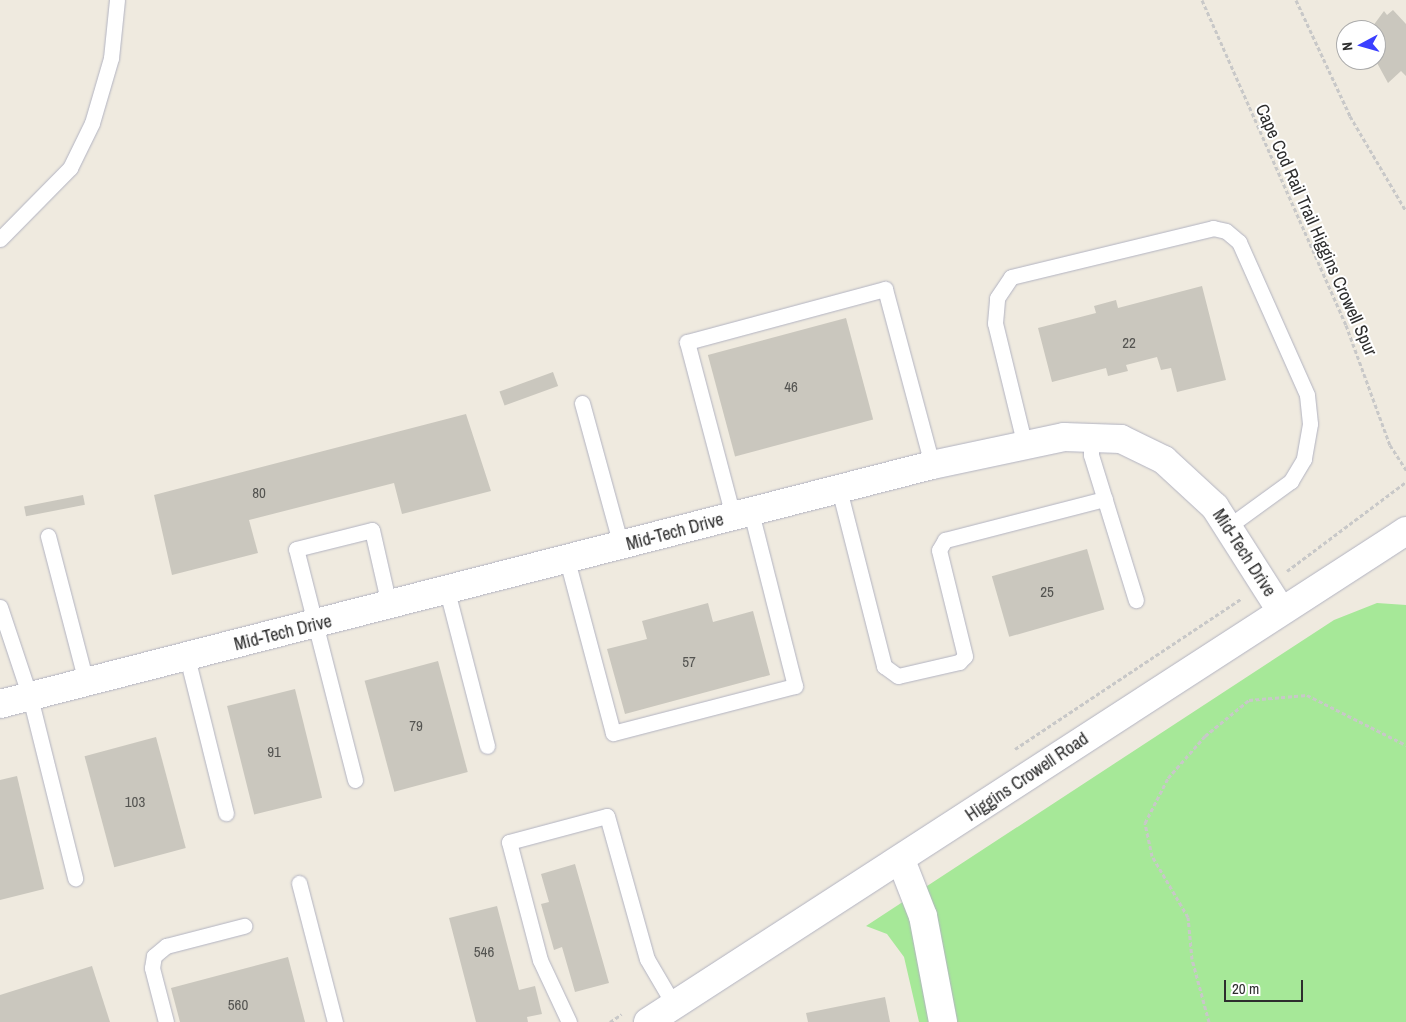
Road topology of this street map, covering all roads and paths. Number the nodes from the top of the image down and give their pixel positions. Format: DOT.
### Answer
graph roads {
  1 [pos="117,0"];
  2 [pos="1202,0"];
  3 [pos="1296,0"];
  4 [pos="1406,211"];
  5 [pos="0,239"];
  6 [pos="582,403"];
  7 [pos="1091,438"];
  8 [pos="1024,442"];
  9 [pos="932,465"];
  10 [pos="1406,470"];
  11 [pos="1406,482"];
  12 [pos="839,489"];
  13 [pos="1105,499"];
  14 [pos="742,514"];
  15 [pos="1229,526"];
  16 [pos="1406,531"];
  17 [pos="48,536"];
  18 [pos="621,546"];
  19 [pos="1315,554"];
  20 [pos="566,560"];
  21 [pos="447,591"];
  22 [pos="1136,600"];
  23 [pos="389,605"];
  24 [pos="0,607"];
  25 [pos="1280,609"];
  26 [pos="315,624"];
  27 [pos="186,657"];
  28 [pos="86,682"];
  29 [pos="30,697"];
  30 [pos="0,704"];
  31 [pos="1406,745"];
  32 [pos="487,746"];
  33 [pos="355,780"];
  34 [pos="226,813"];
  35 [pos="901,860"];
  36 [pos="75,878"];
  37 [pos="299,883"];
  38 [pos="244,926"];
  39 [pos="674,1005"];
  40 [pos="166,1022"];
  41 [pos="335,1022"];
  42 [pos="569,1022"];
  43 [pos="648,1022"];
  44 [pos="943,1022"];
  45 [pos="1209,1022"];
  1 -- 5 [label="lane"];
  2 -- 10 [label="path, Cape Cod Rail Trail Higgins Crowell Spur"];
  3 -- 4 [label="path"];
  6 -- 18 [label="lane"];
  7 -- 8 [label="street, Mid-Tech Drive"];
  7 -- 13 [label="lane"];
  7 -- 15 [label="street, Mid-Tech Drive"];
  8 -- 9 [label="street, Mid-Tech Drive"];
  8 -- 15 [label="lane"];
  9 -- 12 [label="street, Mid-Tech Drive"];
  9 -- 14 [label="lane"];
  11 -- 19 [label="path"];
  12 -- 13 [label="lane"];
  12 -- 14 [label="street, Mid-Tech Drive"];
  13 -- 22 [label="lane"];
  14 -- 18 [label="street, Mid-Tech Drive"];
  14 -- 20 [label="lane"];
  15 -- 25 [label="street, Mid-Tech Drive"];
  16 -- 25 [label="street, Higgins Crowell Road"];
  17 -- 28 [label="lane"];
  18 -- 20 [label="street, Mid-Tech Drive"];
  20 -- 21 [label="street, Mid-Tech Drive"];
  21 -- 23 [label="street, Mid-Tech Drive"];
  21 -- 32 [label="lane"];
  23 -- 26 [label="street, Mid-Tech Drive"];
  23 -- 26 [label="lane"];
  24 -- 29 [label="lane"];
  25 -- 35 [label="street, Higgins Crowell Road"];
  26 -- 27 [label="street, Mid-Tech Drive"];
  26 -- 33 [label="lane"];
  27 -- 28 [label="street, Mid-Tech Drive"];
  27 -- 34 [label="lane"];
  28 -- 29 [label="street, Mid-Tech Drive"];
  29 -- 30 [label="street, Mid-Tech Drive"];
  29 -- 36 [label="lane"];
  31 -- 45 [label="path"];
  35 -- 39 [label="street, Higgins Crowell Road"];
  35 -- 44 [label="street"];
  37 -- 41 [label="lane"];
  38 -- 40 [label="lane"];
  39 -- 42 [label="lane"];
  39 -- 43 [label="street, Higgins Crowell Road"];
}
